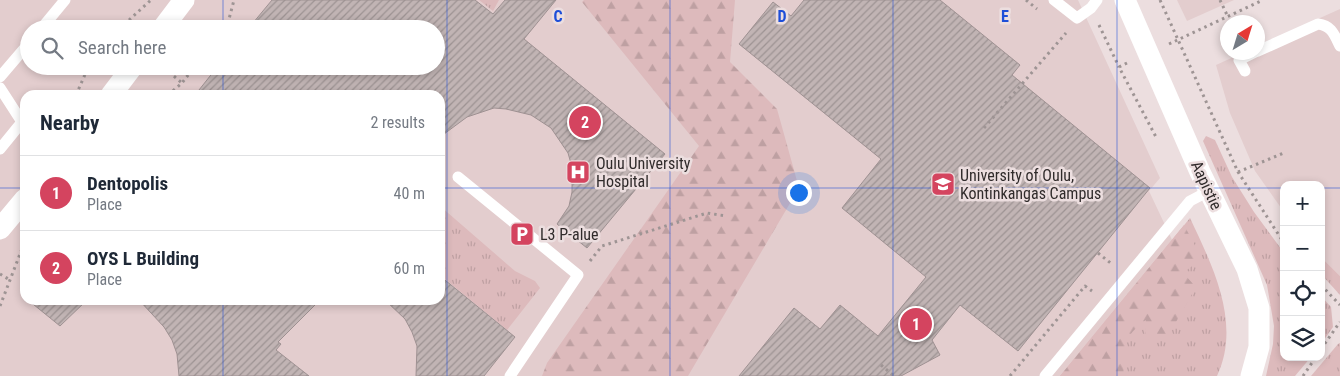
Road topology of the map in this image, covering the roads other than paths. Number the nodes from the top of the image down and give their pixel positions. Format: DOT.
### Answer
graph roads {
  1 [pos="66,0"];
  2 [pos="184,0"];
  3 [pos="1054,0"];
  4 [pos="1125,0"];
  5 [pos="1094,4"];
  6 [pos="49,20"];
  7 [pos="169,20"];
  8 [pos="1340,46"];
  9 [pos="1265,48"];
  10 [pos="20,54"];
  11 [pos="1239,60"];
  12 [pos="1245,71"];
  13 [pos="126,75"];
  14 [pos="0,77"];
  15 [pos="0,88"];
  16 [pos="114,90"];
  17 [pos="20,119"];
  18 [pos="20,124"];
  19 [pos="0,149"];
  20 [pos="458,178"];
  21 [pos="1209,191"];
  22 [pos="20,205"];
  23 [pos="0,229"];
  24 [pos="510,376"];
  25 [pos="1045,376"];
  26 [pos="1251,376"];
  1 -- 6 [label="lane"];
  2 -- 7 [label="street"];
  3 -- 5 [label="lane"];
  4 -- 21 [label="street, Aapistie"];
  8 -- 9 [label="lane"];
  10 -- 14 [label="lane"];
  11 -- 12 [label="lane"];
  13 -- 16 [label="street"];
  15 -- 17 [label="lane"];
  18 -- 19 [label="lane"];
  20 -- 24 [label="lane"];
  21 -- 25 [label="lane"];
  21 -- 26 [label="street, Aapistie"];
  22 -- 23 [label="street"];
}
